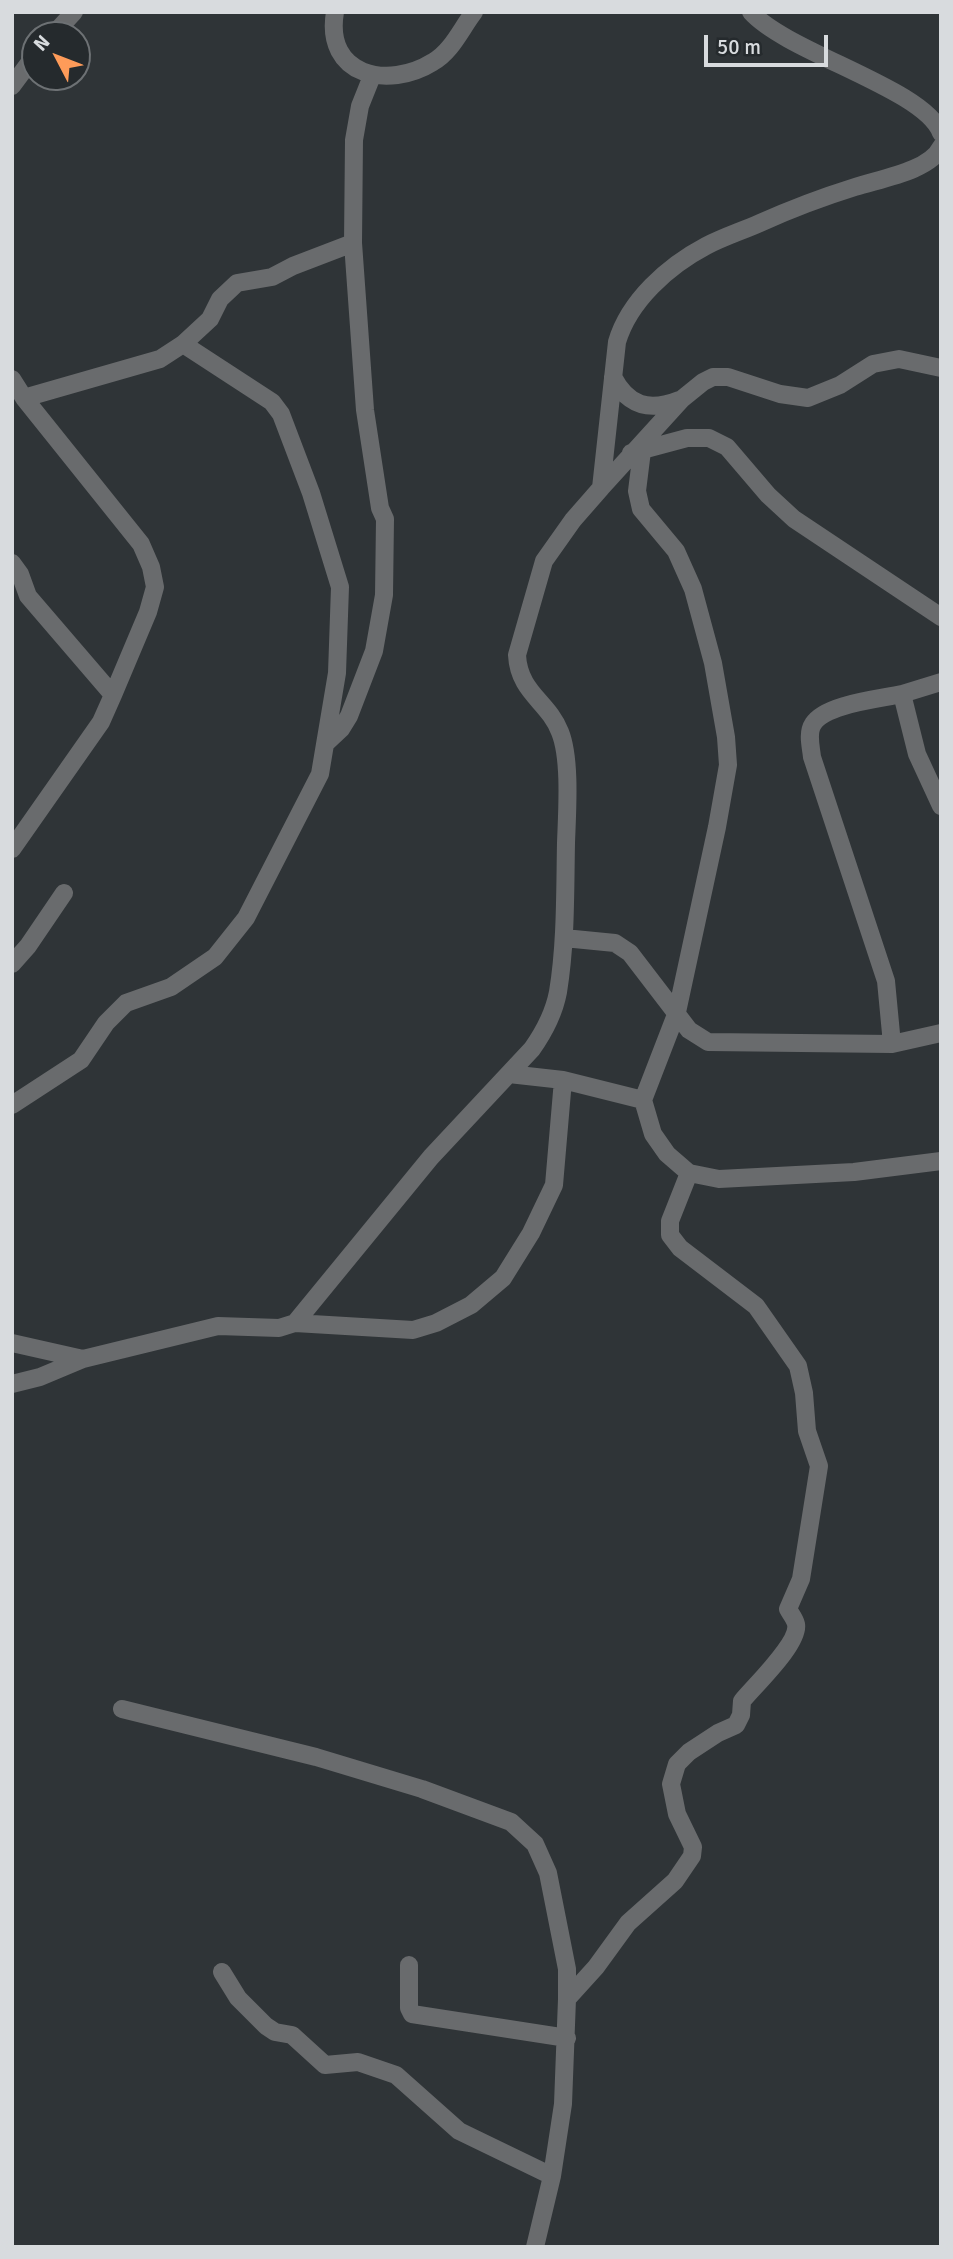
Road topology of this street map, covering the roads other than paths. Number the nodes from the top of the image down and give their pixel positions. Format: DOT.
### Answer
graph roads {
  1 [pos="335,12"];
  2 [pos="474,12"];
  3 [pos="751,12"];
  4 [pos="372,76"];
  5 [pos="940,135"];
  6 [pos="353,243"];
  7 [pos="183,344"];
  8 [pos="941,368"];
  9 [pos="612,377"];
  10 [pos="12,379"];
  11 [pos="24,398"];
  12 [pos="682,399"];
  13 [pos="637,452"];
  14 [pos="601,488"];
  15 [pos="12,563"];
  16 [pos="941,617"];
  17 [pos="941,682"];
  18 [pos="902,694"];
  19 [pos="113,695"];
  20 [pos="325,744"];
  21 [pos="941,806"];
  22 [pos="12,849"];
  23 [pos="64,893"];
  24 [pos="564,938"];
  25 [pos="12,964"];
  26 [pos="677,1012"];
  27 [pos="941,1033"];
  28 [pos="892,1044"];
  29 [pos="509,1074"];
  30 [pos="563,1080"];
  31 [pos="643,1100"];
  32 [pos="12,1105"];
  33 [pos="941,1161"];
  34 [pos="689,1173"];
  35 [pos="295,1323"];
  36 [pos="12,1343"];
  37 [pos="83,1359"];
  38 [pos="12,1384"];
  39 [pos="122,1709"];
  40 [pos="409,1965"];
  41 [pos="222,1972"];
  42 [pos="567,1999"];
  43 [pos="567,2039"];
  44 [pos="552,2176"];
  45 [pos="535,2247"];
  1 -- 4 [label="street"];
  2 -- 4 [label="street"];
  3 -- 5 [label="street"];
  4 -- 6 [label="street"];
  5 -- 9 [label="street"];
  6 -- 7 [label="street"];
  6 -- 20 [label="street"];
  7 -- 11 [label="street"];
  7 -- 20 [label="street"];
  8 -- 12 [label="street"];
  9 -- 12 [label="street"];
  9 -- 14 [label="street"];
  10 -- 11 [label="street"];
  11 -- 19 [label="street"];
  12 -- 13 [label="street"];
  13 -- 14 [label="street"];
  13 -- 16 [label="street"];
  13 -- 26 [label="street"];
  14 -- 24 [label="street"];
  15 -- 19 [label="street"];
  17 -- 18 [label="street"];
  18 -- 21 [label="street"];
  18 -- 28 [label="street"];
  19 -- 22 [label="street"];
  20 -- 32 [label="street"];
  23 -- 25 [label="street"];
  24 -- 26 [label="street"];
  24 -- 29 [label="street"];
  26 -- 28 [label="street"];
  26 -- 31 [label="street"];
  27 -- 28 [label="street"];
  29 -- 30 [label="street"];
  29 -- 35 [label="street"];
  30 -- 31 [label="street"];
  30 -- 35 [label="street"];
  31 -- 34 [label="street"];
  33 -- 34 [label="street"];
  34 -- 42 [label="street"];
  35 -- 37 [label="street"];
  36 -- 37 [label="street"];
  37 -- 38 [label="street"];
  39 -- 42 [label="street"];
  40 -- 43 [label="street"];
  41 -- 44 [label="street"];
  42 -- 43 [label="street"];
  43 -- 44 [label="street"];
  44 -- 45 [label="street"];
}
